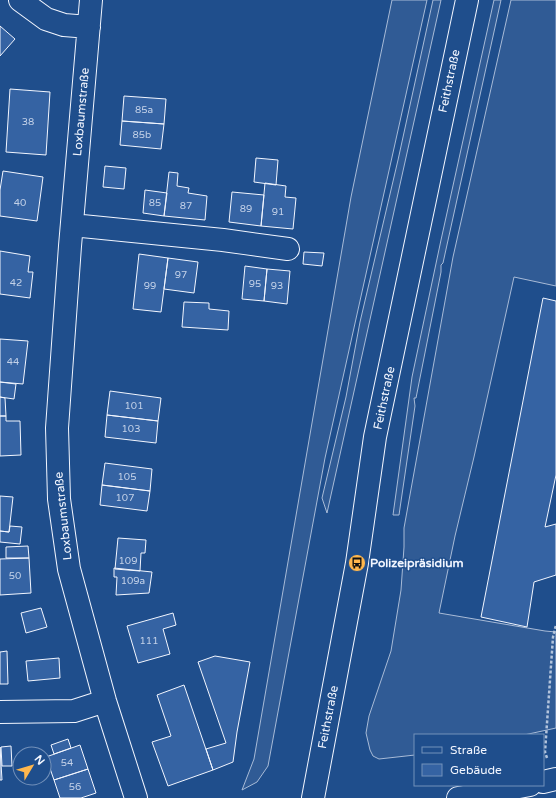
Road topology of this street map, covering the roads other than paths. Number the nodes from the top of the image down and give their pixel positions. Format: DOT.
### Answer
graph roads {
  1 [pos="20,0"];
  2 [pos="91,0"];
  3 [pos="467,0"];
  4 [pos="89,27"];
  5 [pos="72,225"];
  6 [pos="288,249"];
  7 [pos="105,701"];
  8 [pos="0,712"];
  9 [pos="524,786"];
  10 [pos="136,798"];
  11 [pos="313,798"];
  12 [pos="458,798"];
  1 -- 4 [label="street"];
  2 -- 4 [label="street, Loxbaumstraße"];
  3 -- 11 [label="street, Feithstraße"];
  4 -- 5 [label="street, Loxbaumstraße"];
  5 -- 6 [label="street"];
  5 -- 7 [label="street, Loxbaumstraße"];
  7 -- 8 [label="street"];
  7 -- 10 [label="street, Loxbaumstraße"];
  9 -- 12 [label="street"];
}
